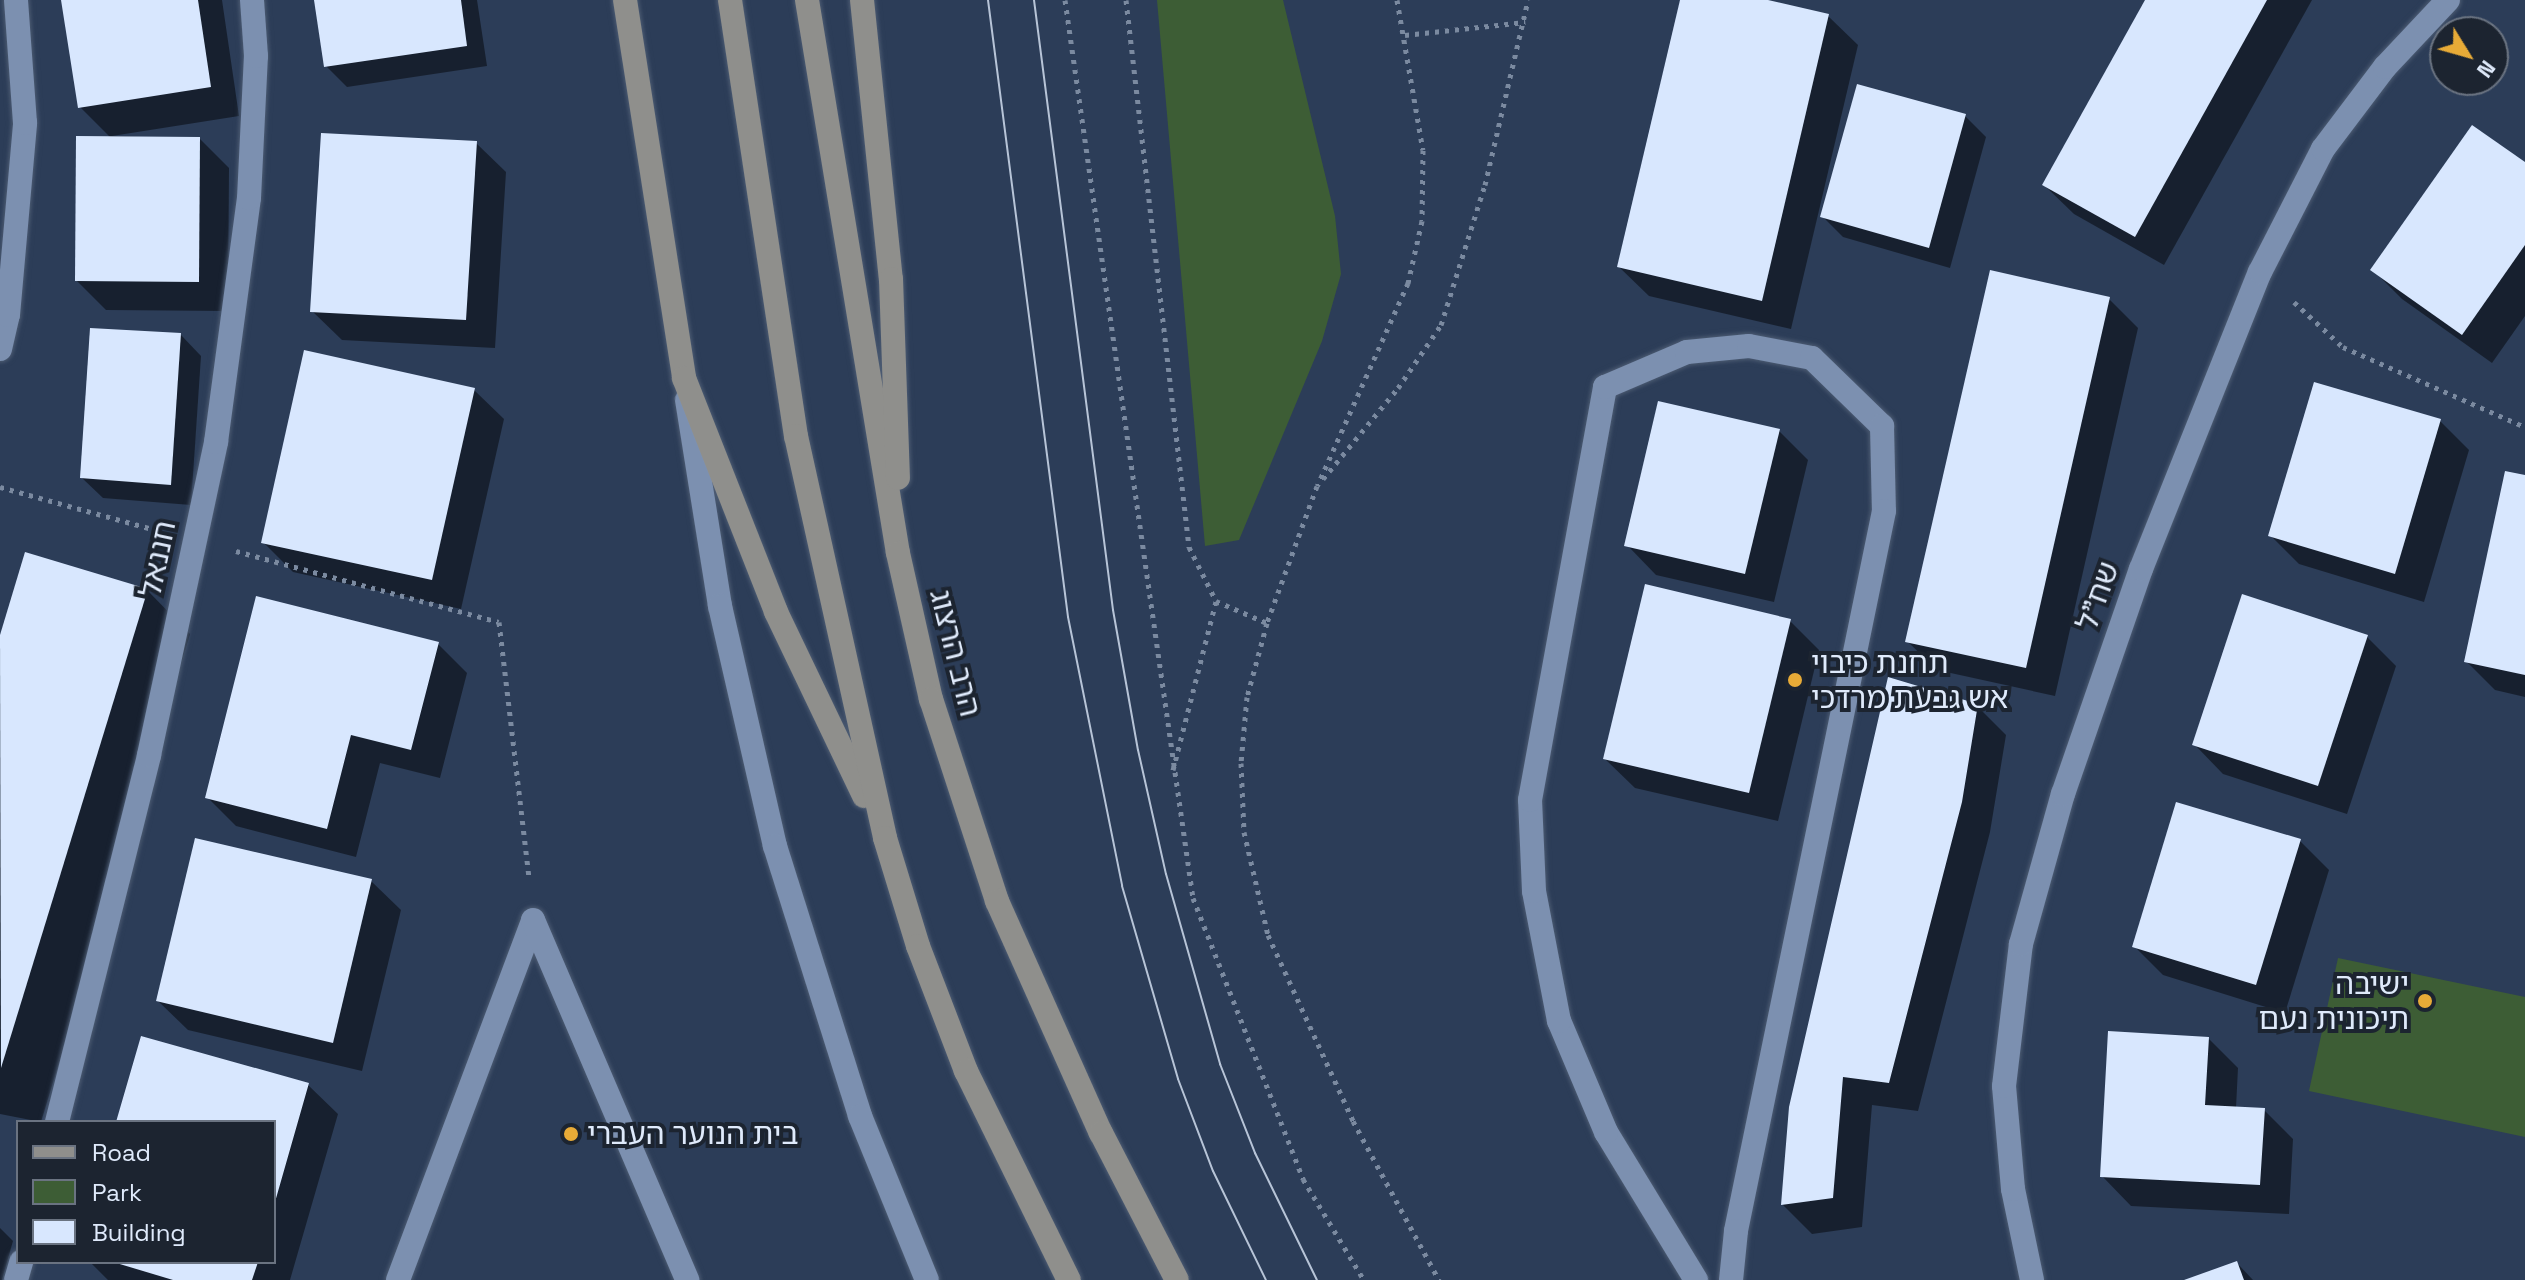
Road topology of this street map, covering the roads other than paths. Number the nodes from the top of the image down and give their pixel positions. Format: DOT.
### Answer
graph roads {
  1 [pos="16,0"];
  2 [pos="252,0"];
  3 [pos="625,0"];
  4 [pos="730,0"];
  5 [pos="807,0"];
  6 [pos="862,0"];
  7 [pos="2448,0"];
  8 [pos="4,309"];
  9 [pos="0,349"];
  10 [pos="684,378"];
  11 [pos="898,553"];
  12 [pos="885,838"];
  13 [pos="58,1120"];
  14 [pos="398,1280"];
  15 [pos="687,1280"];
  16 [pos="927,1280"];
  17 [pos="1069,1280"];
  18 [pos="1177,1280"];
  19 [pos="1696,1280"];
  20 [pos="1731,1280"];
  21 [pos="2032,1280"];
  1 -- 8 [label="street"];
  2 -- 13 [label="street, חננאל"];
  3 -- 10 [label="main road"];
  4 -- 12 [label="main road"];
  5 -- 11 [label="main road, הרב הרצוג"];
  6 -- 11 [label="main road"];
  7 -- 21 [label="street, שח\"ל"];
  8 -- 9 [label="street"];
  10 -- 12 [label="main road"];
  10 -- 16 [label="street"];
  11 -- 18 [label="main road, הרב הרצוג"];
  12 -- 17 [label="main road"];
  14 -- 15 [label="street"];
  19 -- 20 [label="street"];
}
